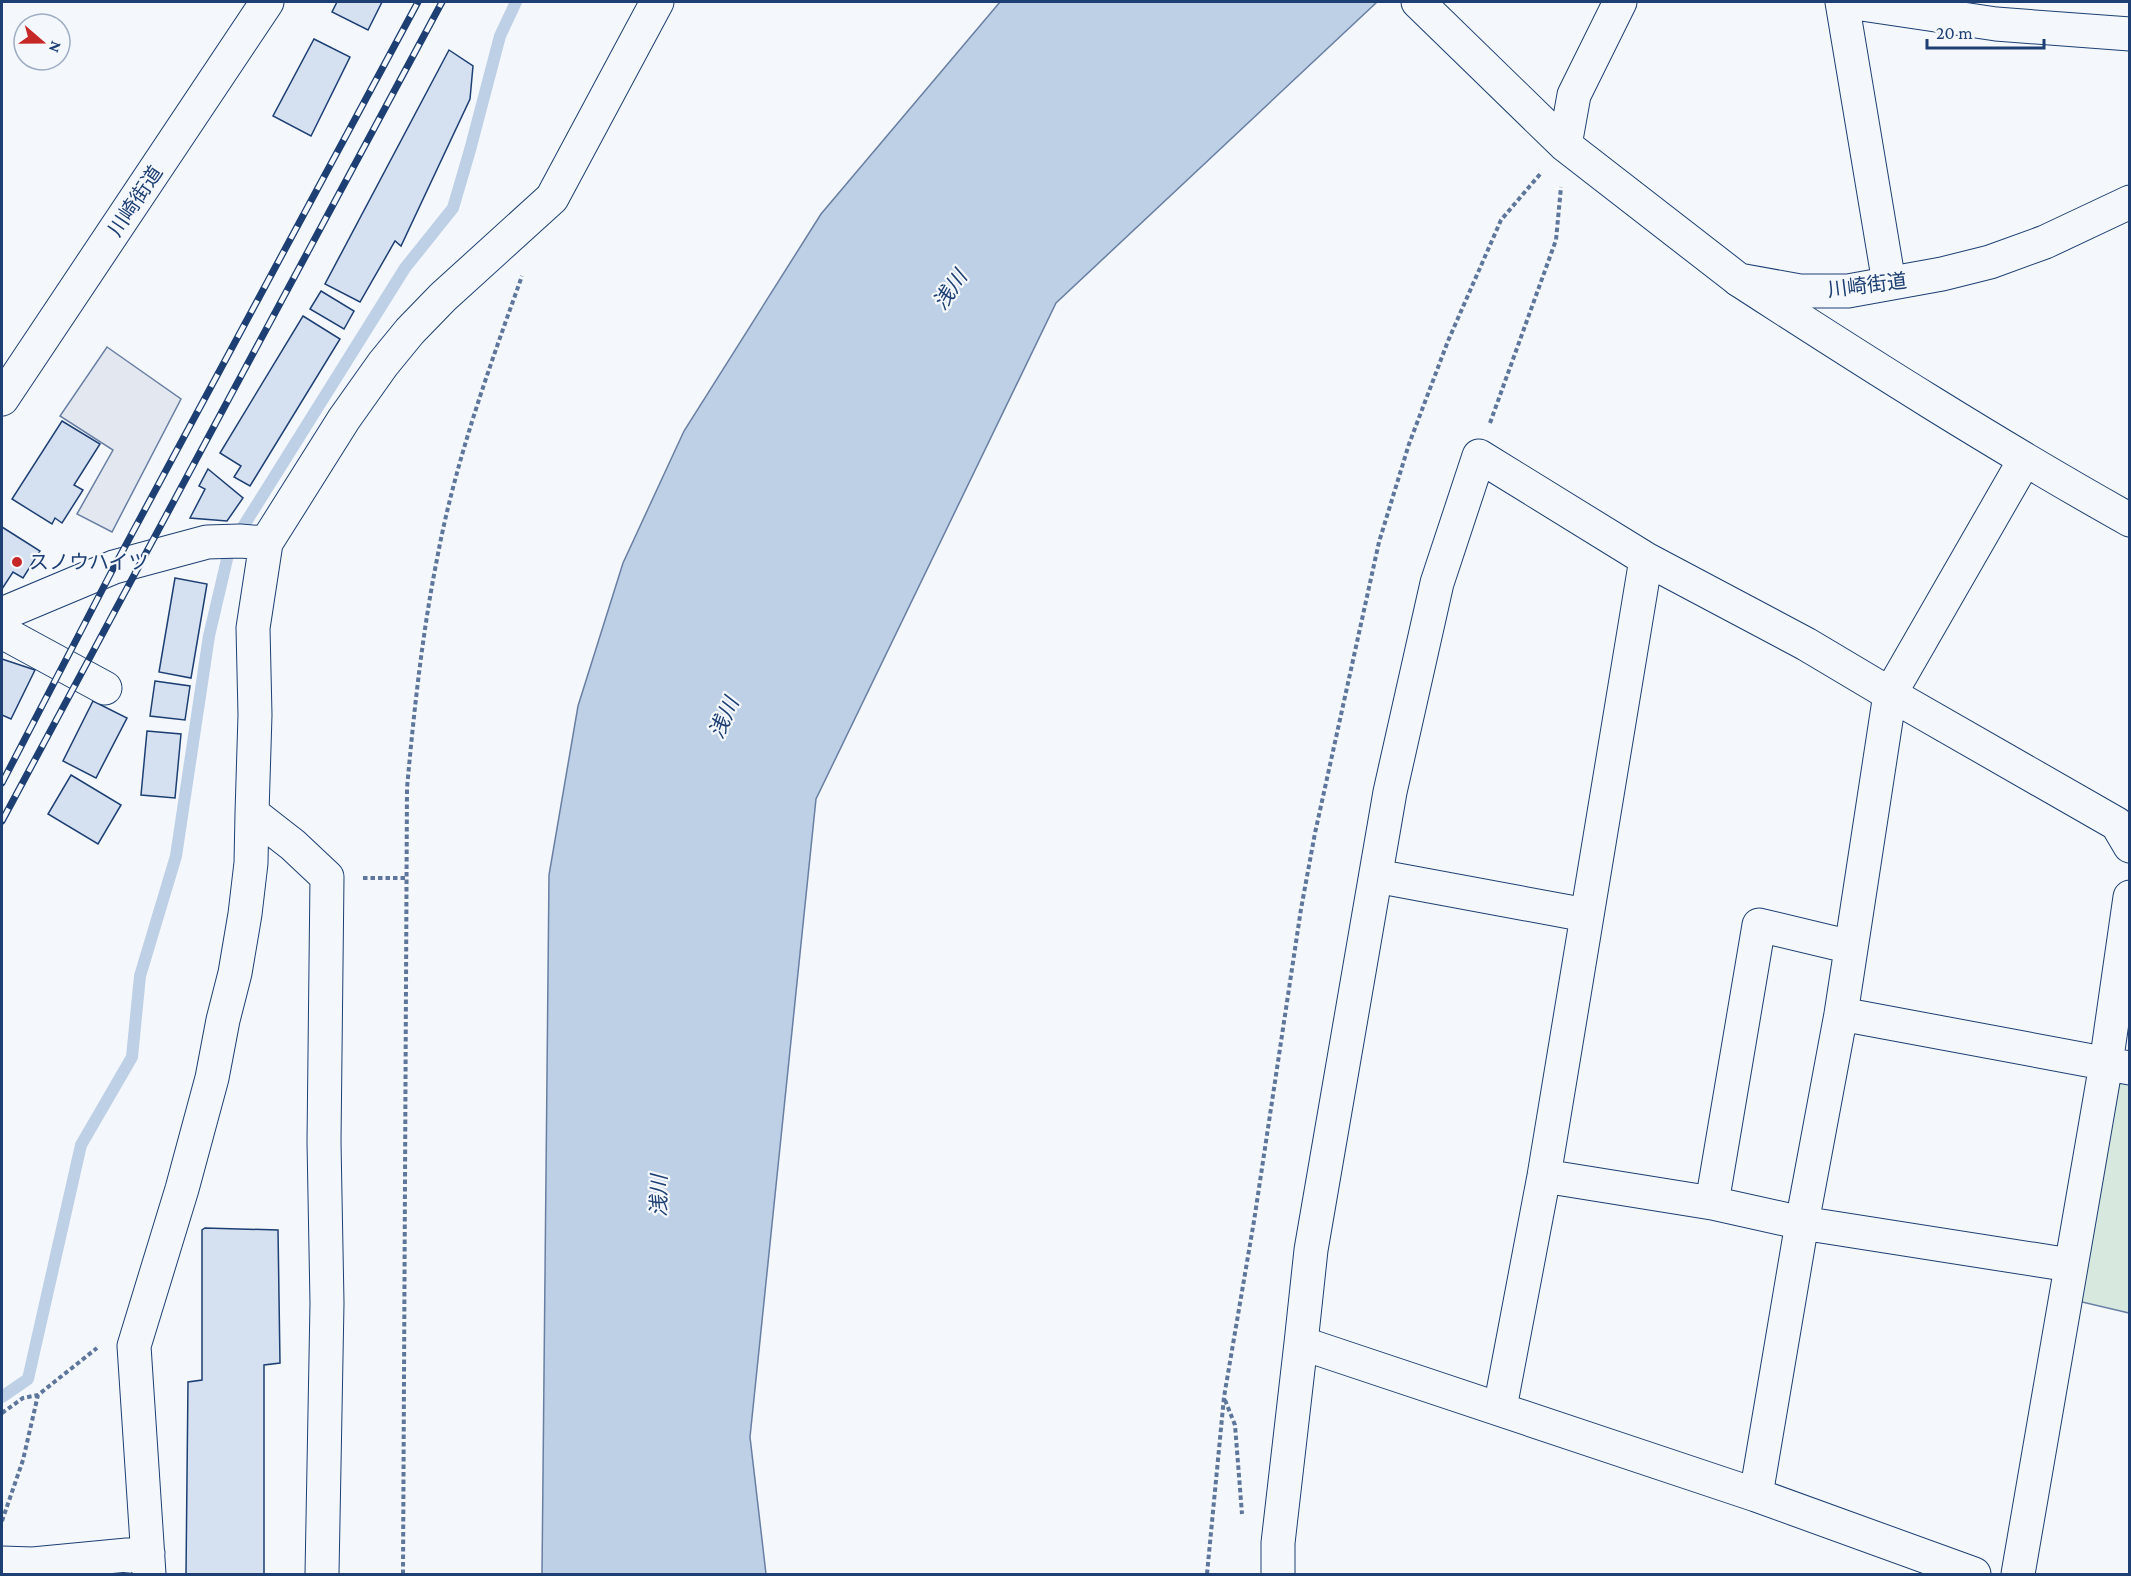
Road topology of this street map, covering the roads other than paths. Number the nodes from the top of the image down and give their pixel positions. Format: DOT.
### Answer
graph roads {
  1 [pos="267,2"];
  2 [pos="657,2"];
  3 [pos="1418,2"];
  4 [pos="1620,2"];
  5 [pos="1842,2"];
  6 [pos="1848,2"];
  7 [pos="1999,13"];
  8 [pos="2130,34"];
  9 [pos="1564,145"];
  10 [pos="2126,209"];
  11 [pos="1738,280"];
  12 [pos="1889,283"];
  13 [pos="2,399"];
  14 [pos="2024,461"];
  15 [pos="2130,520"];
  16 [pos="245,542"];
  17 [pos="1646,559"];
  18 [pos="2,614"];
  19 [pos="2,632"];
  20 [pos="105,688"];
  21 [pos="1890,694"];
  22 [pos="252,813"];
  23 [pos="2130,846"];
  24 [pos="1377,876"];
  25 [pos="2130,897"];
  26 [pos="1586,915"];
  27 [pos="1851,947"];
  28 [pos="1841,1014"];
  29 [pos="2118,1066"];
  30 [pos="1545,1176"];
  31 [pos="1712,1203"];
  32 [pos="1802,1223"];
  33 [pos="2070,1265"];
  34 [pos="1301,1342"];
  35 [pos="1500,1408"];
  36 [pos="1756,1495"];
  37 [pos="148,1564"];
  38 [pos="22,1567"];
  39 [pos="322,1575"];
  40 [pos="1278,1575"];
  41 [pos="1974,1575"];
  42 [pos="2018,1575"];
  1 -- 13 [label="street, 川崎街道"];
  2 -- 16 [label="street"];
  3 -- 9 [label="street, 川崎街道"];
  4 -- 9 [label="street"];
  5 -- 12 [label="street"];
  6 -- 7 [label="street"];
  7 -- 8 [label="street"];
  9 -- 11 [label="street, 川崎街道"];
  10 -- 12 [label="street, 川崎街道"];
  11 -- 12 [label="street, 川崎街道"];
  11 -- 14 [label="street"];
  14 -- 15 [label="street"];
  14 -- 21 [label="street"];
  16 -- 18 [label="street"];
  16 -- 22 [label="street"];
  17 -- 21 [label="street"];
  17 -- 24 [label="street"];
  17 -- 26 [label="street"];
  19 -- 20 [label="street"];
  21 -- 23 [label="street"];
  21 -- 27 [label="street"];
  22 -- 37 [label="street"];
  22 -- 39 [label="street"];
  24 -- 26 [label="street"];
  24 -- 34 [label="street"];
  25 -- 29 [label="street"];
  26 -- 30 [label="street"];
  27 -- 28 [label="street"];
  27 -- 31 [label="street"];
  28 -- 29 [label="street"];
  28 -- 32 [label="street"];
  29 -- 33 [label="street"];
  30 -- 31 [label="street"];
  30 -- 35 [label="street"];
  31 -- 32 [label="street"];
  32 -- 33 [label="street"];
  32 -- 36 [label="street"];
  33 -- 42 [label="street"];
  34 -- 35 [label="street"];
  34 -- 40 [label="street"];
  35 -- 36 [label="street"];
  36 -- 41 [label="street"];
  37 -- 38 [label="street"];
}
